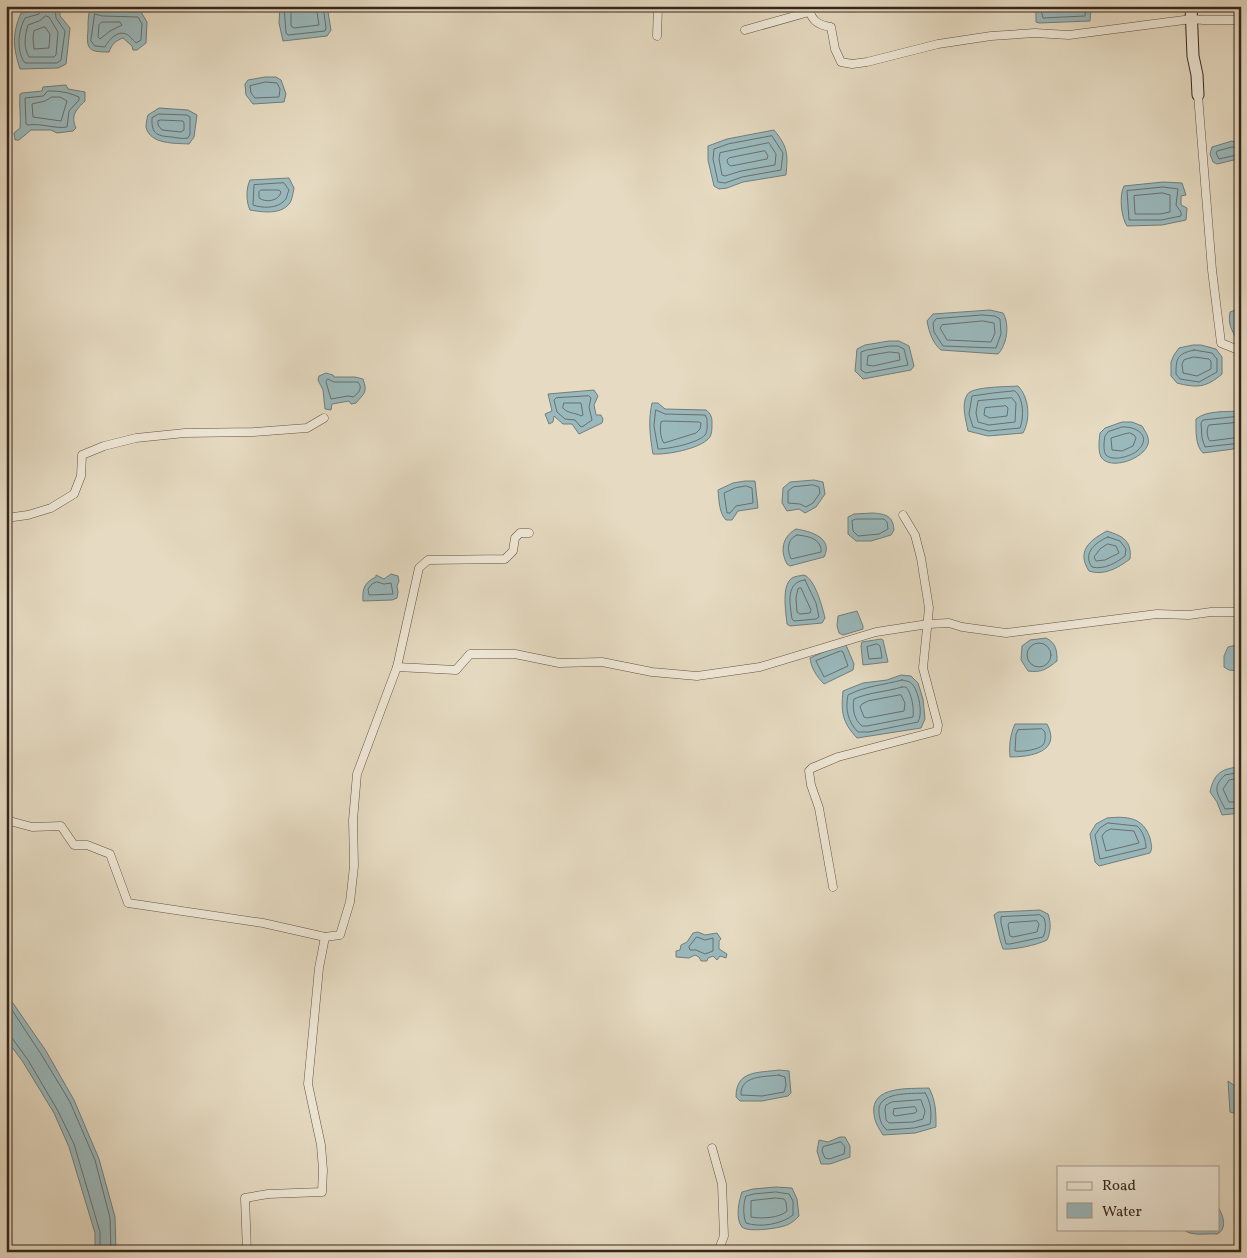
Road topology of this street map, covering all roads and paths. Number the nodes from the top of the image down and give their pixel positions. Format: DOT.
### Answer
graph roads {
  1 [pos="658,6"];
  2 [pos="1191,6"];
  3 [pos="809,9"];
  4 [pos="1192,18"];
  5 [pos="1241,20"];
  6 [pos="745,30"];
  7 [pos="657,36"];
  8 [pos="1198,96"];
  9 [pos="1241,351"];
  10 [pos="324,418"];
  11 [pos="903,515"];
  12 [pos="6,518"];
  13 [pos="529,533"];
  14 [pos="1241,612"];
  15 [pos="928,624"];
  16 [pos="397,667"];
  17 [pos="6,820"];
  18 [pos="833,887"];
  19 [pos="325,937"];
  20 [pos="712,1148"];
  21 [pos="247,1252"];
  22 [pos="718,1252"];
  1 -- 7 [label="street"];
  2 -- 4 [label="street"];
  3 -- 4 [label="street"];
  3 -- 6 [label="street"];
  4 -- 5 [label="street"];
  4 -- 8 [label="street"];
  8 -- 9 [label="street"];
  10 -- 12 [label="street"];
  11 -- 15 [label="street"];
  13 -- 16 [label="street"];
  14 -- 15 [label="street"];
  15 -- 16 [label="street"];
  15 -- 18 [label="street"];
  16 -- 19 [label="street"];
  17 -- 19 [label="street"];
  19 -- 21 [label="street"];
  20 -- 22 [label="street"];
}
